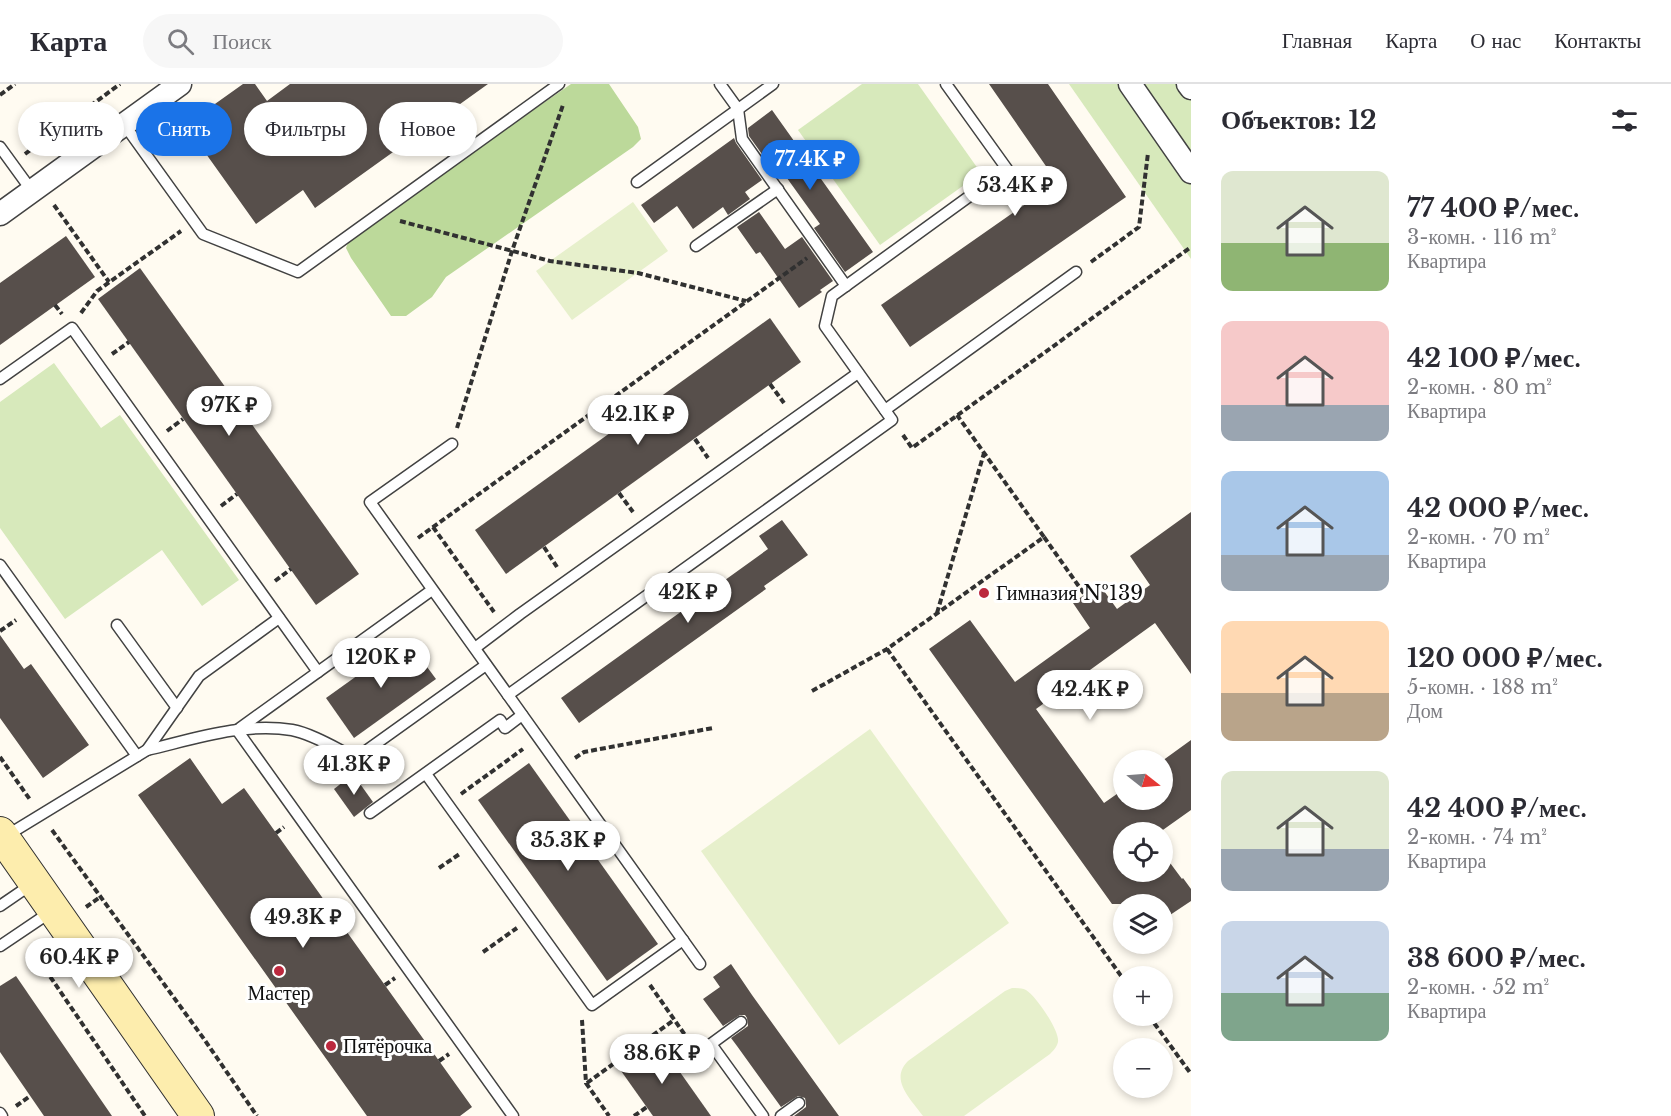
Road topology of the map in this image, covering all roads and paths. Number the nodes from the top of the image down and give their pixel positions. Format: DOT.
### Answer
graph roads {
  1 [pos="15,84"];
  2 [pos="120,84"];
  3 [pos="180,84"];
  4 [pos="559,84"];
  5 [pos="720,84"];
  6 [pos="773,84"];
  7 [pos="946,84"];
  8 [pos="1130,84"];
  9 [pos="1188,84"];
  10 [pos="1191,88"];
  11 [pos="0,95"];
  12 [pos="567,95"];
  13 [pos="738,109"];
  14 [pos="1153,117"];
  15 [pos="124,124"];
  16 [pos="0,147"];
  17 [pos="80,156"];
  18 [pos="12,163"];
  19 [pos="1191,172"];
  20 [pos="637,182"];
  21 [pos="36,188"];
  22 [pos="778,189"];
  23 [pos="0,214"];
  24 [pos="377,215"];
  25 [pos="194,221"];
  26 [pos="696,246"];
  27 [pos="1191,247"];
  28 [pos="820,249"];
  29 [pos="512,251"];
  30 [pos="1076,272"];
  31 [pos="109,282"];
  32 [pos="846,286"];
  33 [pos="747,302"];
  34 [pos="72,327"];
  35 [pos="858,373"];
  36 [pos="0,379"];
  37 [pos="770,384"];
  38 [pos="784,404"];
  39 [pos="885,410"];
  40 [pos="957,415"];
  41 [pos="892,420"];
  42 [pos="694,439"];
  43 [pos="452,444"];
  44 [pos="984,453"];
  45 [pos="709,459"];
  46 [pos="619,493"];
  47 [pos="633,513"];
  48 [pos="433,527"];
  49 [pos="1044,537"];
  50 [pos="403,548"];
  51 [pos="543,548"];
  52 [pos="0,565"];
  53 [pos="557,567"];
  54 [pos="432,590"];
  55 [pos="1085,595"];
  56 [pos="494,613"];
  57 [pos="937,613"];
  58 [pos="279,618"];
  59 [pos="117,625"];
  60 [pos="475,648"];
  61 [pos="887,649"];
  62 [pos="486,665"];
  63 [pos="318,672"];
  64 [pos="812,691"];
  65 [pos="508,695"];
  66 [pos="177,708"];
  67 [pos="522,715"];
  68 [pos="713,728"];
  69 [pos="237,730"];
  70 [pos="538,738"];
  71 [pos="584,752"];
  72 [pos="142,753"];
  73 [pos="0,757"];
  74 [pos="426,774"];
  75 [pos="32,802"];
  76 [pos="448,804"];
  77 [pos="370,813"];
  78 [pos="48,825"];
  79 [pos="2,835"];
  80 [pos="475,842"];
  81 [pos="439,868"];
  82 [pos="34,882"];
  83 [pos="0,906"];
  84 [pos="54,910"];
  85 [pos="530,918"];
  86 [pos="683,940"];
  87 [pos="0,946"];
  88 [pos="30,946"];
  89 [pos="483,952"];
  90 [pos="700,964"];
  91 [pos="1114,966"];
  92 [pos="647,981"];
  93 [pos="657,995"];
  94 [pos="592,1005"];
  95 [pos="675,1020"];
  96 [pos="741,1022"];
  97 [pos="1156,1026"];
  98 [pos="1191,1074"];
  99 [pos="586,1083"];
  100 [pos="30,1096"];
  101 [pos="799,1103"];
  102 [pos="647,1107"];
  103 [pos="13,1108"];
  104 [pos="146,1116"];
  105 [pos="198,1116"];
  106 [pos="257,1116"];
  107 [pos="513,1116"];
  108 [pos="609,1116"];
  109 [pos="634,1116"];
  110 [pos="763,1116"];
  111 [pos="781,1116"];
  1 -- 11 [label="path"];
  2 -- 18 [label="path"];
  3 -- 15 [label="street"];
  4 -- 24 [label="lane"];
  5 -- 13 [label="lane"];
  6 -- 13 [label="lane"];
  7 -- 32 [label="lane"];
  8 -- 14 [label="street"];
  9 -- 10 [label="street"];
  12 -- 29 [label="path"];
  13 -- 20 [label="lane"];
  13 -- 22 [label="lane"];
  14 -- 19 [label="street"];
  14 -- 30 [label="path"];
  15 -- 25 [label="lane"];
  16 -- 18 [label="lane"];
  17 -- 21 [label="street"];
  18 -- 21 [label="lane"];
  21 -- 23 [label="street"];
  21 -- 31 [label="path"];
  22 -- 26 [label="lane"];
  22 -- 28 [label="lane"];
  24 -- 25 [label="lane"];
  24 -- 29 [label="path"];
  25 -- 31 [label="path"];
  27 -- 40 [label="path"];
  28 -- 32 [label="lane"];
  28 -- 33 [label="path"];
  29 -- 33 [label="path"];
  29 -- 43 [label="path"];
  30 -- 39 [label="lane"];
  31 -- 34 [label="path"];
  32 -- 35 [label="lane"];
  33 -- 48 [label="path"];
  34 -- 36 [label="lane"];
  34 -- 58 [label="lane"];
  35 -- 39 [label="lane"];
  35 -- 60 [label="lane"];
  37 -- 38 [label="path"];
  39 -- 41 [label="lane"];
  40 -- 41 [label="path"];
  40 -- 44 [label="path"];
  41 -- 65 [label="lane"];
  42 -- 45 [label="path"];
  43 -- 50 [label="lane"];
  44 -- 49 [label="path"];
  44 -- 57 [label="path"];
  46 -- 47 [label="path"];
  48 -- 50 [label="path"];
  48 -- 56 [label="path"];
  49 -- 55 [label="path"];
  49 -- 57 [label="path"];
  50 -- 54 [label="lane"];
  51 -- 53 [label="path"];
  52 -- 72 [label="lane"];
  54 -- 60 [label="lane"];
  54 -- 63 [label="lane"];
  57 -- 61 [label="path"];
  58 -- 63 [label="lane"];
  58 -- 66 [label="lane"];
  59 -- 66 [label="lane"];
  60 -- 62 [label="lane"];
  61 -- 64 [label="path"];
  61 -- 91 [label="path"];
  62 -- 65 [label="lane"];
  62 -- 69 [label="lane"];
  63 -- 69 [label="lane"];
  65 -- 67 [label="lane"];
  66 -- 72 [label="lane"];
  67 -- 70 [label="lane"];
  67 -- 74 [label="lane"];
  68 -- 71 [label="path"];
  69 -- 72 [label="lane"];
  69 -- 107 [label="lane"];
  70 -- 76 [label="path"];
  70 -- 86 [label="lane"];
  72 -- 79 [label="lane"];
  73 -- 75 [label="path"];
  74 -- 76 [label="lane"];
  74 -- 77 [label="lane"];
  76 -- 80 [label="lane"];
  78 -- 106 [label="path"];
  79 -- 82 [label="street"];
  80 -- 81 [label="path"];
  80 -- 85 [label="lane"];
  82 -- 83 [label="lane"];
  82 -- 84 [label="street"];
  84 -- 87 [label="lane"];
  84 -- 105 [label="street"];
  85 -- 89 [label="path"];
  85 -- 94 [label="lane"];
  86 -- 90 [label="lane"];
  86 -- 94 [label="lane"];
  88 -- 104 [label="path"];
  92 -- 93 [label="path"];
  94 -- 99 [label="path"];
  95 -- 99 [label="path"];
  96 -- 110 [label="lane"];
  97 -- 98 [label="path"];
  99 -- 108 [label="path"];
  100 -- 103 [label="path"];
  101 -- 111 [label="lane"];
  102 -- 109 [label="path"];
}
